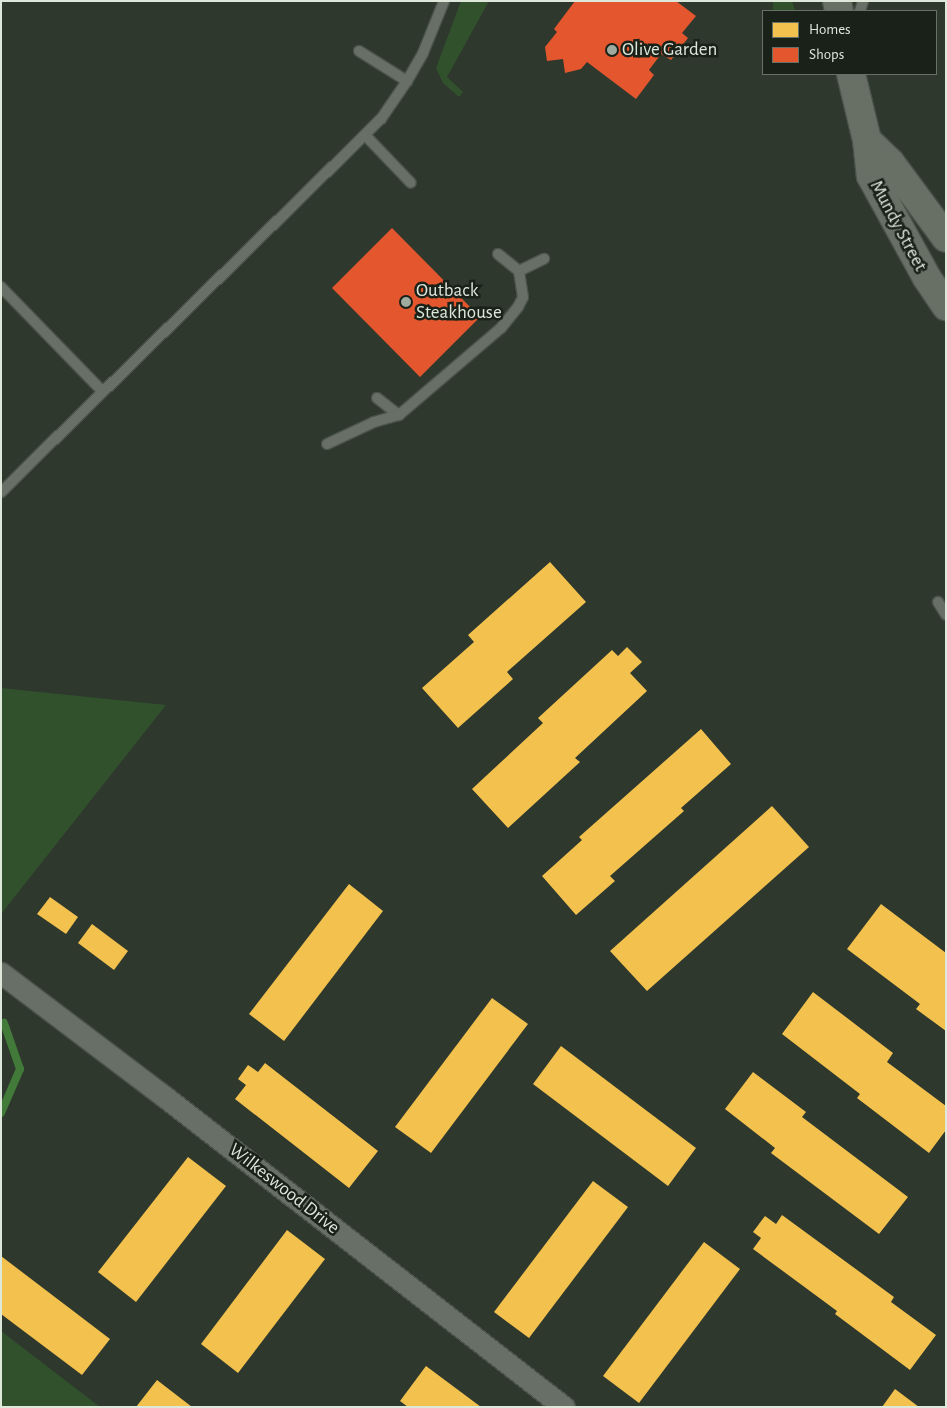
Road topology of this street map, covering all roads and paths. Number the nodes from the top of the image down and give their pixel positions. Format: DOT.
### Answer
graph roads {
  1 [pos="444,1"];
  2 [pos="359,51"];
  3 [pos="851,75"];
  4 [pos="407,81"];
  5 [pos="365,135"];
  6 [pos="867,140"];
  7 [pos="411,183"];
  8 [pos="946,238"];
  9 [pos="498,254"];
  10 [pos="544,259"];
  11 [pos="519,270"];
  12 [pos="1,287"];
  13 [pos="946,306"];
  14 [pos="103,392"];
  15 [pos="377,398"];
  16 [pos="399,415"];
  17 [pos="327,444"];
  18 [pos="1,492"];
  19 [pos="938,602"];
  20 [pos="946,615"];
  21 [pos="1,973"];
  22 [pos="564,1407"];
  1 -- 4 [label="lane"];
  2 -- 4 [label="lane"];
  3 -- 6 [label="main road, Mundy Street"];
  4 -- 5 [label="lane"];
  5 -- 7 [label="lane"];
  5 -- 14 [label="lane"];
  6 -- 8 [label="main road, Mundy Street"];
  6 -- 13 [label="main road, Mundy Street"];
  9 -- 11 [label="lane"];
  10 -- 11 [label="lane"];
  11 -- 16 [label="lane"];
  12 -- 14 [label="lane"];
  14 -- 18 [label="lane"];
  15 -- 16 [label="lane"];
  16 -- 17 [label="lane"];
  19 -- 20 [label="lane"];
  21 -- 22 [label="street, Wilkeswood Drive"];
}
